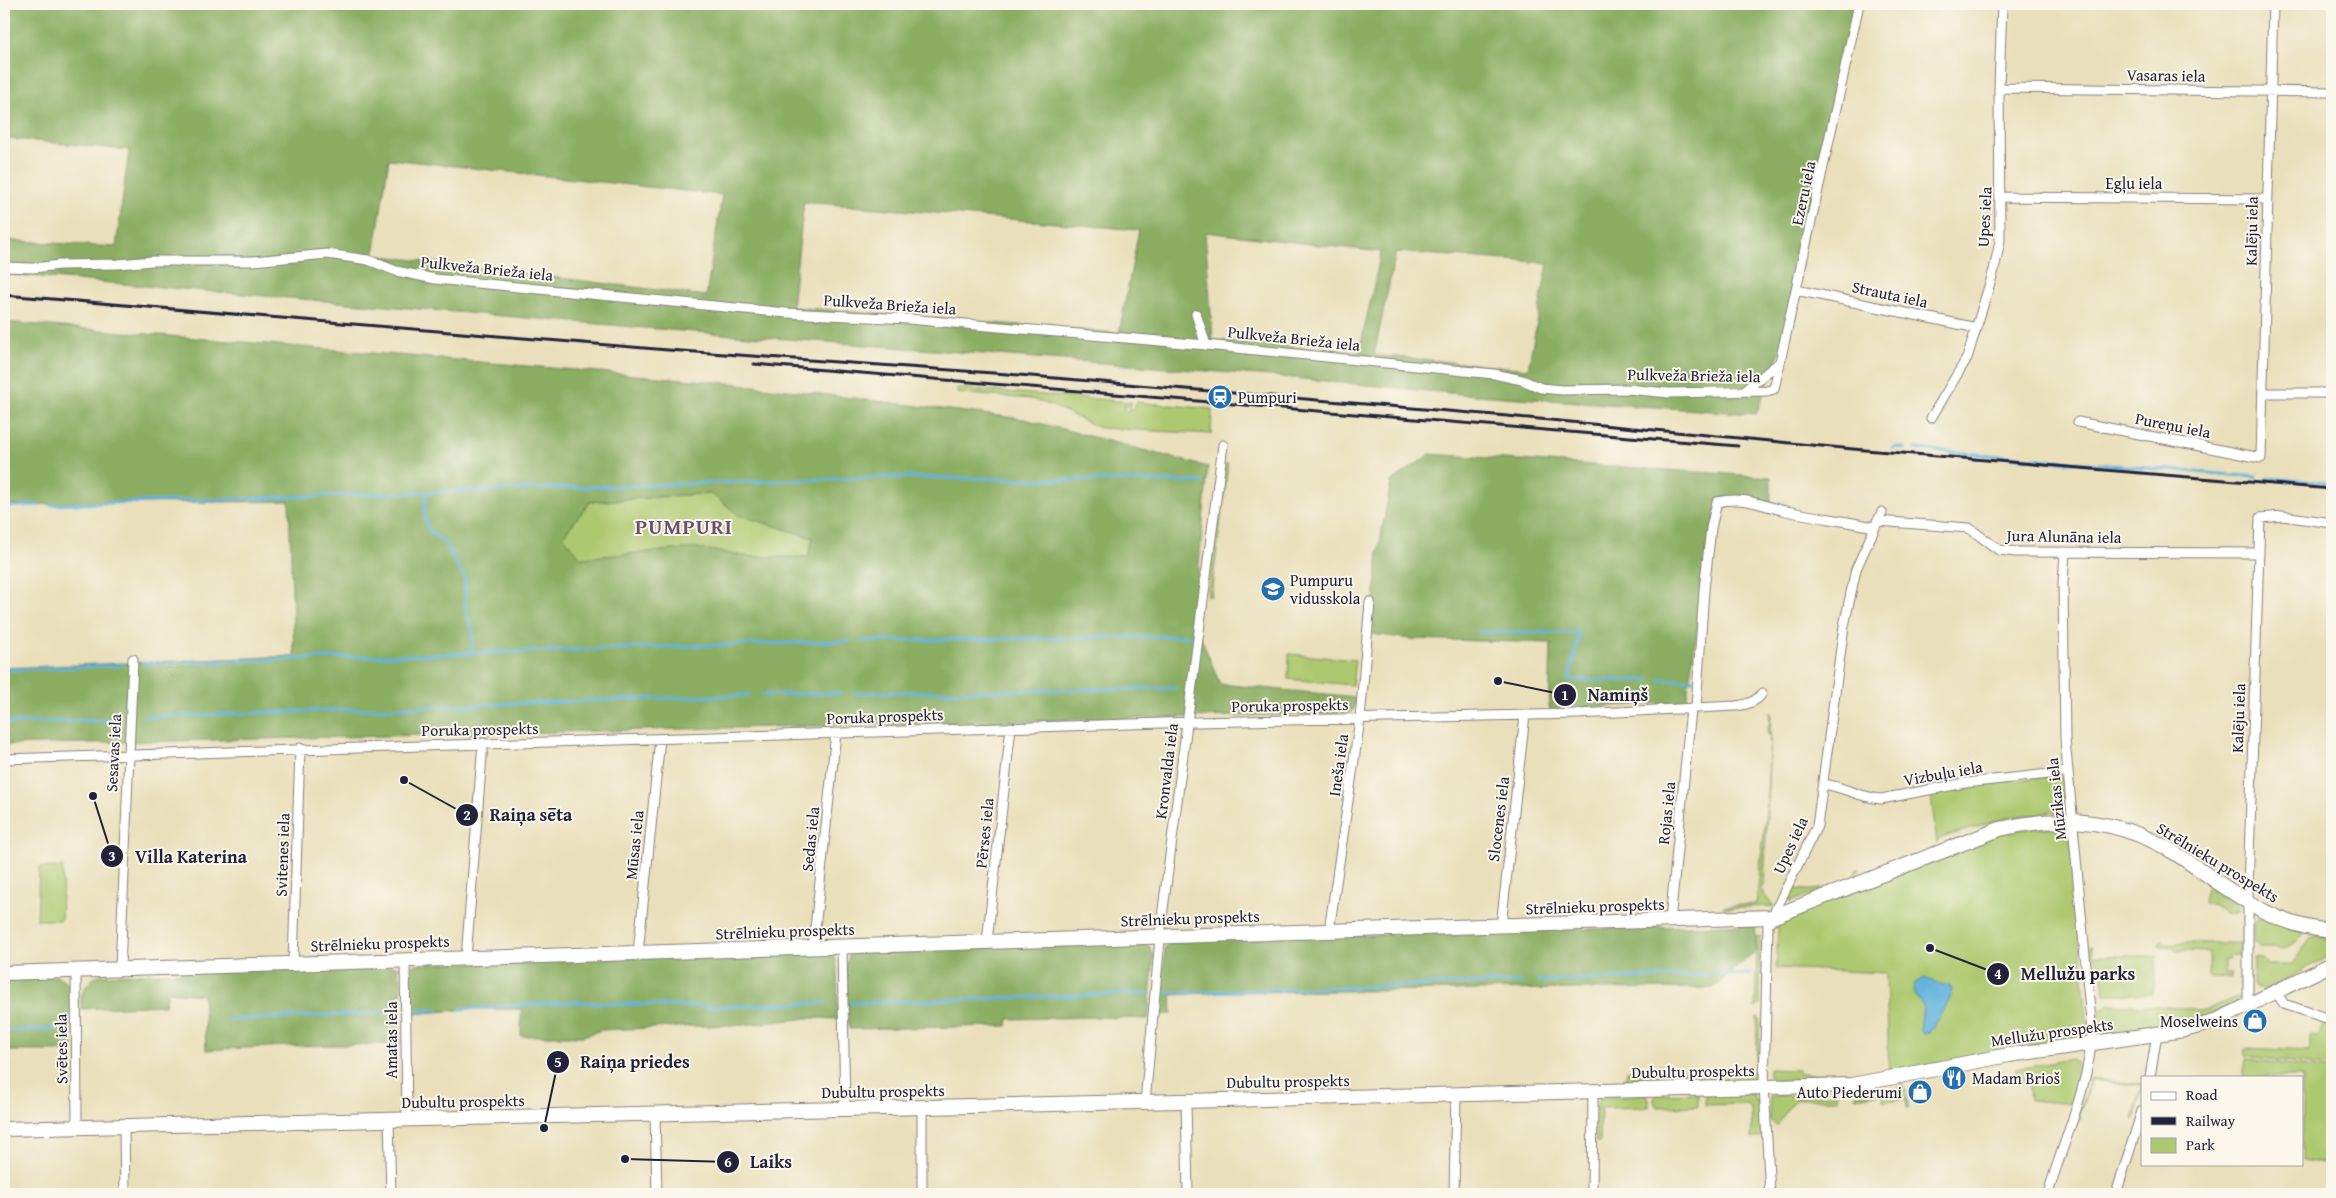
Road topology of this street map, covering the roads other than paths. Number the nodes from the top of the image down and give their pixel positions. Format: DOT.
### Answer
graph roads {
  1 [pos="1860,4"];
  2 [pos="2002,4"];
  3 [pos="2273,4"];
  4 [pos="1999,88"];
  5 [pos="2270,91"];
  6 [pos="2332,92"];
  7 [pos="2001,197"];
  8 [pos="2267,199"];
  9 [pos="4,267"];
  10 [pos="1796,290"];
  11 [pos="1196,314"];
  12 [pos="1977,328"];
  13 [pos="1206,345"];
  14 [pos="1780,361"];
  15 [pos="1774,389"];
  16 [pos="1745,390"];
  17 [pos="2332,392"];
  18 [pos="2263,393"];
  19 [pos="1931,418"];
  20 [pos="2078,422"];
  21 [pos="1223,445"];
  22 [pos="2261,458"];
  23 [pos="1717,502"];
  24 [pos="1882,512"];
  25 [pos="2332,523"];
  26 [pos="1876,524"];
  27 [pos="2065,552"];
  28 [pos="2258,553"];
  29 [pos="1370,602"];
  30 [pos="133,658"];
  31 [pos="1762,692"];
  32 [pos="1694,708"];
  33 [pos="1525,715"];
  34 [pos="1360,718"];
  35 [pos="1187,722"];
  36 [pos="1011,727"];
  37 [pos="836,733"];
  38 [pos="660,739"];
  39 [pos="483,744"];
  40 [pos="300,748"];
  41 [pos="128,754"];
  42 [pos="4,759"];
  43 [pos="2068,772"];
  44 [pos="1824,784"];
  45 [pos="2073,820"];
  46 [pos="2248,903"];
  47 [pos="2263,912"];
  48 [pos="1772,916"];
  49 [pos="2248,920"];
  50 [pos="1670,921"];
  51 [pos="1501,926"];
  52 [pos="1329,931"];
  53 [pos="2332,931"];
  54 [pos="1161,937"];
  55 [pos="987,942"];
  56 [pos="842,946"];
  57 [pos="812,947"];
  58 [pos="638,953"];
  59 [pos="466,958"];
  60 [pos="405,960"];
  61 [pos="293,963"];
  62 [pos="2332,964"];
  63 [pos="120,969"];
  64 [pos="76,971"];
  65 [pos="4,974"];
  66 [pos="2276,992"];
  67 [pos="2248,1005"];
  68 [pos="2332,1020"];
  69 [pos="2157,1034"];
  70 [pos="2092,1043"];
  71 [pos="2150,1076"];
  72 [pos="1764,1087"];
  73 [pos="1593,1091"];
  74 [pos="1456,1094"];
  75 [pos="1186,1101"];
  76 [pos="1145,1102"];
  77 [pos="922,1107"];
  78 [pos="845,1109"];
  79 [pos="2141,1113"];
  80 [pos="655,1114"];
  81 [pos="389,1120"];
  82 [pos="407,1120"];
  83 [pos="124,1126"];
  84 [pos="77,1128"];
  85 [pos="4,1129"];
  86 [pos="125,1194"];
  87 [pos="391,1194"];
  88 [pos="657,1194"];
  89 [pos="922,1194"];
  90 [pos="1188,1194"];
  91 [pos="1454,1194"];
  92 [pos="1592,1194"];
  93 [pos="1770,1194"];
  94 [pos="2048,1194"];
  95 [pos="2116,1194"];
  1 -- 10 [label="street, Ezeru iela"];
  2 -- 4 [label="street, Upes iela"];
  3 -- 5 [label="street, Kalēju iela"];
  4 -- 5 [label="street, Vasaras iela"];
  4 -- 7 [label="street, Upes iela"];
  5 -- 6 [label="street, Vasaras iela"];
  5 -- 8 [label="street, Kalēju iela"];
  7 -- 8 [label="street, Egļu iela"];
  7 -- 12 [label="street, Upes iela"];
  8 -- 18 [label="street, Kalēju iela"];
  9 -- 13 [label="street, Pulkveža Brieža iela"];
  10 -- 12 [label="street, Strauta iela"];
  10 -- 14 [label="street, Ezeru iela"];
  11 -- 13 [label="street"];
  12 -- 19 [label="street, Upes iela"];
  13 -- 16 [label="street, Pulkveža Brieža iela"];
  14 -- 15 [label="street, Ezeru iela"];
  14 -- 16 [label="street"];
  15 -- 16 [label="street, Pulkveža Brieža iela"];
  17 -- 18 [label="street"];
  18 -- 22 [label="street, Kalēju iela"];
  20 -- 22 [label="street, Pureņu iela"];
  21 -- 35 [label="street, Kronvalda iela"];
  23 -- 26 [label="street, Jura Alunāna iela"];
  23 -- 32 [label="street, Rojas iela"];
  24 -- 26 [label="street, Upes iela"];
  25 -- 28 [label="street, Kalēju iela"];
  26 -- 27 [label="street, Jura Alunāna iela"];
  26 -- 44 [label="street, Upes iela"];
  27 -- 28 [label="street, Jura Alunāna iela"];
  27 -- 43 [label="street, Mūzikas iela"];
  28 -- 46 [label="street, Kalēju iela"];
  29 -- 34 [label="street, Ineša iela"];
  30 -- 41 [label="street, Sesavas iela"];
  31 -- 32 [label="street, Poruka prospekts"];
  32 -- 33 [label="street, Poruka prospekts"];
  32 -- 50 [label="street, Rojas iela"];
  33 -- 34 [label="street, Poruka prospekts"];
  33 -- 51 [label="street, Slocenes iela"];
  34 -- 35 [label="street, Poruka prospekts"];
  34 -- 52 [label="street, Ineša iela"];
  35 -- 36 [label="street, Poruka prospekts"];
  35 -- 54 [label="street, Kronvalda iela"];
  36 -- 37 [label="street, Poruka prospekts"];
  36 -- 55 [label="street, Pērses iela"];
  37 -- 38 [label="street, Poruka prospekts"];
  37 -- 57 [label="street, Sedas iela"];
  38 -- 39 [label="street, Poruka prospekts"];
  38 -- 58 [label="street, Mūsas iela"];
  39 -- 40 [label="street, Poruka prospekts"];
  39 -- 59 [label="street"];
  40 -- 41 [label="street, Poruka prospekts"];
  40 -- 61 [label="street, Svitenes iela"];
  41 -- 42 [label="street, Poruka prospekts"];
  41 -- 63 [label="street, Sesavas iela"];
  43 -- 44 [label="street, Vizbuļu iela"];
  43 -- 45 [label="street, Mūzikas iela"];
  44 -- 48 [label="street, Upes iela"];
  45 -- 46 [label="main road, Strēlnieku prospekts"];
  45 -- 48 [label="main road, Strēlnieku prospekts"];
  45 -- 70 [label="street, Mūzikas iela"];
  46 -- 47 [label="main road, Strēlnieku prospekts"];
  46 -- 49 [label="street, Kalēju iela"];
  47 -- 49 [label="street"];
  47 -- 53 [label="main road, Strēlnieku prospekts"];
  48 -- 50 [label="main road, Strēlnieku prospekts"];
  48 -- 72 [label="street, Upes iela"];
  49 -- 67 [label="street, Kalēju iela"];
  50 -- 51 [label="main road, Strēlnieku prospekts"];
  51 -- 52 [label="main road, Strēlnieku prospekts"];
  52 -- 54 [label="main road, Strēlnieku prospekts"];
  54 -- 55 [label="main road, Strēlnieku prospekts"];
  54 -- 76 [label="street, Kronvalda iela"];
  55 -- 56 [label="main road, Strēlnieku prospekts"];
  56 -- 57 [label="main road, Strēlnieku prospekts"];
  56 -- 78 [label="street"];
  57 -- 58 [label="main road, Strēlnieku prospekts"];
  58 -- 59 [label="main road, Strēlnieku prospekts"];
  59 -- 60 [label="main road, Strēlnieku prospekts"];
  60 -- 61 [label="main road, Strēlnieku prospekts"];
  60 -- 82 [label="street, Amatas iela"];
  61 -- 63 [label="main road, Strēlnieku prospekts"];
  62 -- 66 [label="main road, Mellužu prospekts"];
  63 -- 64 [label="main road, Strēlnieku prospekts"];
  64 -- 65 [label="main road, Strēlnieku prospekts"];
  64 -- 84 [label="street, Svētes iela"];
  66 -- 67 [label="main road, Mellužu prospekts"];
  66 -- 68 [label="street"];
  67 -- 69 [label="main road, Mellužu prospekts"];
  69 -- 70 [label="main road, Mellužu prospekts"];
  69 -- 71 [label="street"];
  70 -- 72 [label="main road, Mellužu prospekts"];
  70 -- 94 [label="street, Mūzikas iela"];
  72 -- 73 [label="main road, Dubultu prospekts"];
  72 -- 93 [label="street, Upes iela"];
  73 -- 74 [label="main road, Dubultu prospekts"];
  73 -- 92 [label="street"];
  74 -- 75 [label="main road, Dubultu prospekts"];
  74 -- 91 [label="street"];
  75 -- 76 [label="main road, Dubultu prospekts"];
  75 -- 90 [label="street"];
  76 -- 77 [label="main road, Dubultu prospekts"];
  77 -- 78 [label="main road, Dubultu prospekts"];
  77 -- 89 [label="street"];
  78 -- 80 [label="main road, Dubultu prospekts"];
  79 -- 95 [label="street"];
  80 -- 82 [label="main road, Dubultu prospekts"];
  80 -- 88 [label="street"];
  81 -- 82 [label="main road, Dubultu prospekts"];
  81 -- 83 [label="main road, Dubultu prospekts"];
  81 -- 87 [label="street"];
  83 -- 84 [label="main road, Dubultu prospekts"];
  83 -- 86 [label="street"];
  84 -- 85 [label="main road, Dubultu prospekts"];
}
